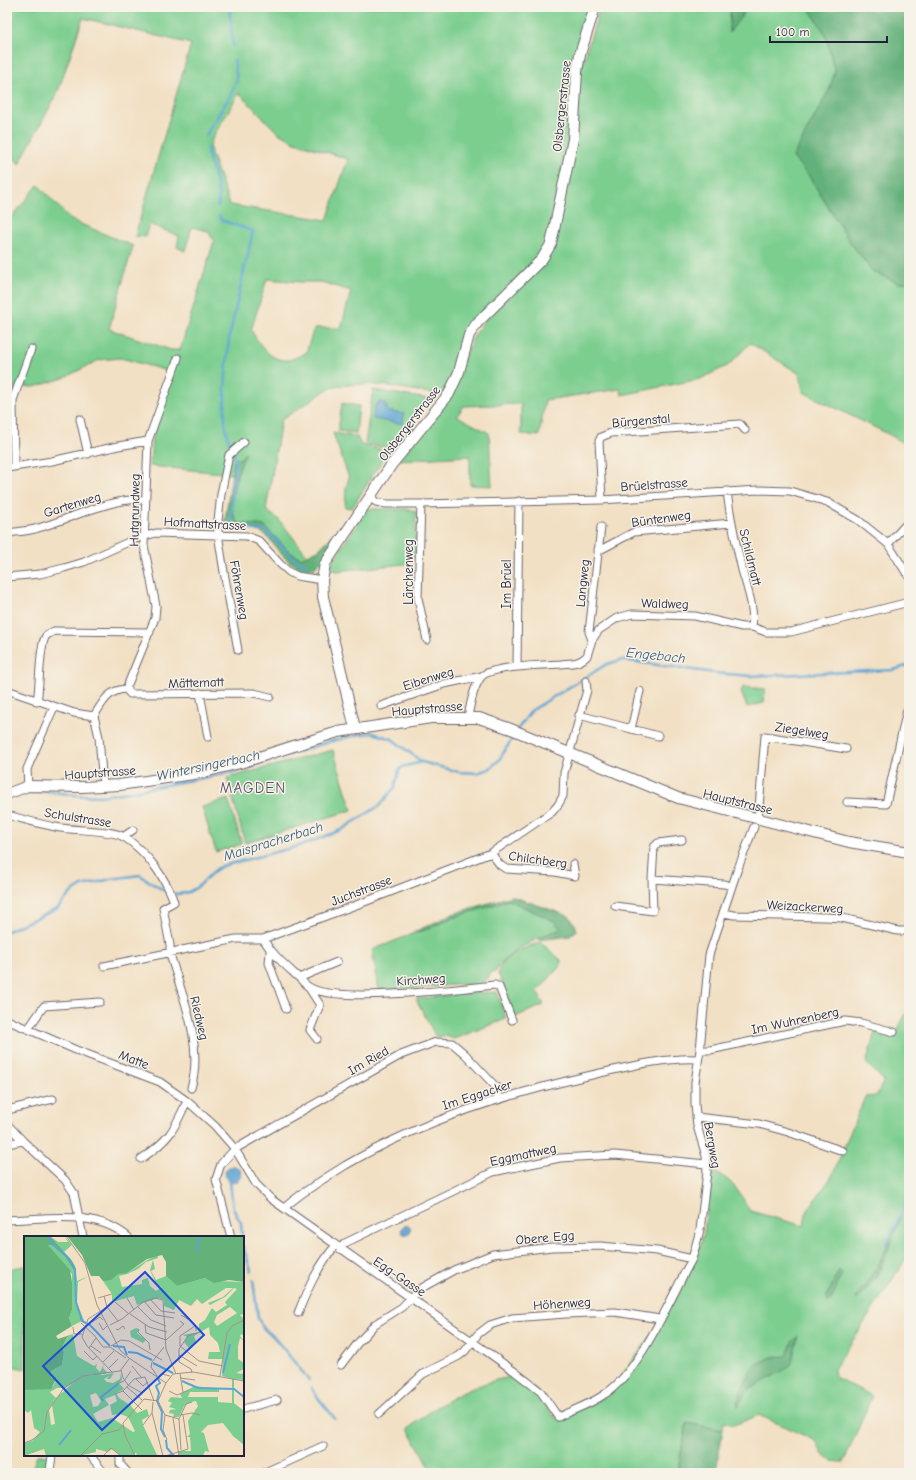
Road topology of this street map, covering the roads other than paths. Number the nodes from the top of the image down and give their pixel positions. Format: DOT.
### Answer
graph roads {
  1 [pos="596,7"];
  2 [pos="32,349"];
  3 [pos="178,358"];
  4 [pos="80,419"];
  5 [pos="745,430"];
  6 [pos="148,441"];
  7 [pos="244,442"];
  8 [pos="88,454"];
  9 [pos="10,467"];
  10 [pos="727,491"];
  11 [pos="370,497"];
  12 [pos="145,500"];
  13 [pos="602,500"];
  14 [pos="519,501"];
  15 [pos="421,504"];
  16 [pos="909,521"];
  17 [pos="731,523"];
  18 [pos="600,528"];
  19 [pos="7,533"];
  20 [pos="218,534"];
  21 [pos="145,536"];
  22 [pos="888,544"];
  23 [pos="598,550"];
  24 [pos="7,576"];
  25 [pos="909,577"];
  26 [pos="322,580"];
  27 [pos="909,602"];
  28 [pos="752,627"];
  29 [pos="150,632"];
  30 [pos="427,640"];
  31 [pos="592,640"];
  32 [pos="238,650"];
  33 [pos="517,667"];
  34 [pos="482,676"];
  35 [pos="586,681"];
  36 [pos="126,689"];
  37 [pos="7,690"];
  38 [pos="640,691"];
  39 [pos="200,693"];
  40 [pos="270,697"];
  41 [pos="37,702"];
  42 [pos="381,706"];
  43 [pos="54,707"];
  44 [pos="907,710"];
  45 [pos="580,715"];
  46 [pos="94,716"];
  47 [pos="468,717"];
  48 [pos="906,725"];
  49 [pos="355,728"];
  50 [pos="631,729"];
  51 [pos="658,736"];
  52 [pos="208,737"];
  53 [pos="846,749"];
  54 [pos="569,753"];
  55 [pos="28,786"];
  56 [pos="103,786"];
  57 [pos="7,794"];
  58 [pos="847,802"];
  59 [pos="7,815"];
  60 [pos="756,823"];
  61 [pos="133,830"];
  62 [pos="124,837"];
  63 [pos="682,840"];
  64 [pos="909,852"];
  65 [pos="491,853"];
  66 [pos="573,864"];
  67 [pos="652,880"];
  68 [pos="732,886"];
  69 [pos="615,906"];
  70 [pos="724,913"];
  71 [pos="909,931"];
  72 [pos="263,939"];
  73 [pos="270,952"];
  74 [pos="170,954"];
  75 [pos="337,962"];
  76 [pos="104,966"];
  77 [pos="299,978"];
  78 [pos="309,988"];
  79 [pos="100,1002"];
  80 [pos="286,1009"];
  81 [pos="7,1020"];
  82 [pos="512,1020"];
  83 [pos="28,1029"];
  84 [pos="894,1032"];
  85 [pos="316,1039"];
  86 [pos="700,1050"];
  87 [pos="698,1059"];
  88 [pos="191,1088"];
  89 [pos="53,1099"];
  90 [pos="498,1099"];
  91 [pos="187,1102"];
  92 [pos="7,1110"];
  93 [pos="696,1117"];
  94 [pos="7,1124"];
  95 [pos="23,1141"];
  96 [pos="7,1144"];
  97 [pos="235,1149"];
  98 [pos="843,1152"];
  99 [pos="141,1159"];
  100 [pos="706,1164"];
  101 [pos="284,1208"];
  102 [pos="80,1218"];
  103 [pos="7,1220"];
  104 [pos="83,1236"];
  105 [pos="126,1236"];
  106 [pos="231,1236"];
  107 [pos="338,1247"];
  108 [pos="692,1258"];
  109 [pos="411,1298"];
  110 [pos="298,1313"];
  111 [pos="660,1319"];
  112 [pos="473,1341"];
  113 [pos="341,1365"];
  114 [pos="277,1400"];
  115 [pos="244,1410"];
  116 [pos="379,1414"];
  117 [pos="558,1417"];
  118 [pos="323,1446"];
  119 [pos="52,1456"];
  120 [pos="91,1456"];
  121 [pos="120,1456"];
  122 [pos="50,1471"];
  123 [pos="104,1473"];
  124 [pos="128,1473"];
  125 [pos="263,1473"];
  1 -- 11 [label="main road, Olsbergerstrasse"];
  2 -- 9 [label="street"];
  3 -- 6 [label="street, Hutgrundweg"];
  4 -- 8 [label="street"];
  5 -- 13 [label="street, Bürgenstal"];
  6 -- 8 [label="street"];
  6 -- 12 [label="street, Hutgrundweg"];
  7 -- 20 [label="street, Föhrenweg"];
  8 -- 9 [label="street"];
  10 -- 13 [label="street, Brüelstrasse"];
  10 -- 17 [label="street, Schildmatt"];
  10 -- 22 [label="street, Brüelstrasse"];
  11 -- 15 [label="street, Brüelstrasse"];
  11 -- 26 [label="main road, Olsbergerstrasse"];
  12 -- 19 [label="street, Gartenweg"];
  12 -- 21 [label="street, Hutgrundweg"];
  13 -- 14 [label="street, Brüelstrasse"];
  14 -- 15 [label="street, Brüelstrasse"];
  14 -- 33 [label="street, Im Brüel"];
  15 -- 30 [label="street, Lärchenweg"];
  16 -- 22 [label="street"];
  17 -- 23 [label="street, Büntenweg"];
  17 -- 28 [label="street, Schildmatt"];
  18 -- 23 [label="street, Langweg"];
  20 -- 21 [label="street, Hofmattstrasse"];
  20 -- 26 [label="street, Hofmattstrasse"];
  20 -- 32 [label="street, Föhrenweg"];
  21 -- 24 [label="street, Hofmattstrasse"];
  21 -- 29 [label="street, Hutgrundweg"];
  22 -- 25 [label="street, Brüelstrasse"];
  23 -- 31 [label="street, Langweg"];
  26 -- 49 [label="main road, Olsbergerstrasse"];
  27 -- 28 [label="street, Waldweg"];
  28 -- 31 [label="street, Waldweg"];
  29 -- 36 [label="street, Hutgrundweg"];
  29 -- 41 [label="street"];
  31 -- 33 [label="street, Waldweg"];
  33 -- 34 [label="street, Waldweg"];
  34 -- 42 [label="street, Eibenweg"];
  34 -- 47 [label="street"];
  35 -- 45 [label="street, Juchstrasse"];
  36 -- 39 [label="street, Mättematt"];
  36 -- 46 [label="street"];
  37 -- 41 [label="street"];
  38 -- 50 [label="street"];
  39 -- 40 [label="street, Mättematt"];
  39 -- 52 [label="street"];
  41 -- 43 [label="street"];
  43 -- 46 [label="street"];
  43 -- 55 [label="street"];
  44 -- 48 [label="street"];
  45 -- 50 [label="street"];
  45 -- 54 [label="street, Juchstrasse"];
  46 -- 56 [label="street"];
  47 -- 49 [label="main road, Hauptstrasse"];
  47 -- 54 [label="main road, Hauptstrasse"];
  48 -- 58 [label="street"];
  49 -- 56 [label="main road, Hauptstrasse"];
  50 -- 51 [label="street"];
  53 -- 60 [label="street, Ziegelweg"];
  54 -- 60 [label="main road, Hauptstrasse"];
  54 -- 65 [label="street, Juchstrasse"];
  55 -- 56 [label="main road, Hauptstrasse"];
  55 -- 57 [label="main road, Hauptstrasse"];
  59 -- 62 [label="street, Schulstrasse"];
  60 -- 64 [label="main road, Hauptstrasse"];
  60 -- 68 [label="street, Bergweg"];
  61 -- 62 [label="street"];
  62 -- 74 [label="street, Schulstrasse"];
  63 -- 67 [label="street"];
  65 -- 66 [label="street, Chilchberg"];
  65 -- 72 [label="street, Juchstrasse"];
  67 -- 68 [label="street"];
  67 -- 69 [label="street"];
  68 -- 70 [label="street, Bergweg"];
  70 -- 71 [label="street, Weizackerweg"];
  70 -- 86 [label="street, Bergweg"];
  72 -- 73 [label="street, Kirchweg"];
  72 -- 74 [label="street, Juchstrasse"];
  73 -- 77 [label="street, Kirchweg"];
  73 -- 80 [label="street, Kirchweg"];
  74 -- 76 [label="street, Juchstrasse"];
  74 -- 88 [label="street, Riedweg"];
  75 -- 77 [label="street"];
  77 -- 78 [label="street, Kirchweg"];
  78 -- 82 [label="street, Kirchweg"];
  78 -- 85 [label="street, Kirchweg"];
  79 -- 83 [label="street"];
  81 -- 83 [label="street, Matte"];
  83 -- 91 [label="street, Matte"];
  84 -- 86 [label="street, Im Wuhrenberg"];
  86 -- 87 [label="street, Bergweg"];
  87 -- 90 [label="street, Im Eggacker"];
  87 -- 93 [label="street, Bergweg"];
  89 -- 92 [label="street"];
  90 -- 97 [label="street, Im Ried"];
  90 -- 101 [label="street, Im Eggacker"];
  91 -- 97 [label="street, Matte"];
  91 -- 99 [label="street"];
  93 -- 98 [label="street"];
  93 -- 100 [label="street, Bergweg"];
  94 -- 95 [label="street"];
  95 -- 96 [label="street"];
  95 -- 102 [label="street"];
  97 -- 101 [label="street, Egg-Gasse"];
  97 -- 106 [label="street, Im Ried"];
  100 -- 107 [label="street, Eggmattweg"];
  100 -- 108 [label="street, Bergweg"];
  101 -- 107 [label="street, Egg-Gasse"];
  102 -- 103 [label="street"];
  102 -- 104 [label="street"];
  102 -- 105 [label="street"];
  107 -- 109 [label="street, Egg-Gasse"];
  107 -- 110 [label="street, Eggmattweg"];
  108 -- 109 [label="street, Obere Egg"];
  108 -- 111 [label="street, Bergweg"];
  109 -- 112 [label="street, Egg-Gasse"];
  109 -- 113 [label="street, Obere Egg"];
  111 -- 112 [label="street, Höhenweg"];
  111 -- 117 [label="street, Bergweg"];
  112 -- 116 [label="street, Höhenweg"];
  112 -- 117 [label="street, Egg-Gasse"];
  114 -- 115 [label="street"];
  118 -- 125 [label="street"];
  119 -- 122 [label="street"];
  120 -- 123 [label="street"];
  121 -- 124 [label="street"];
}
